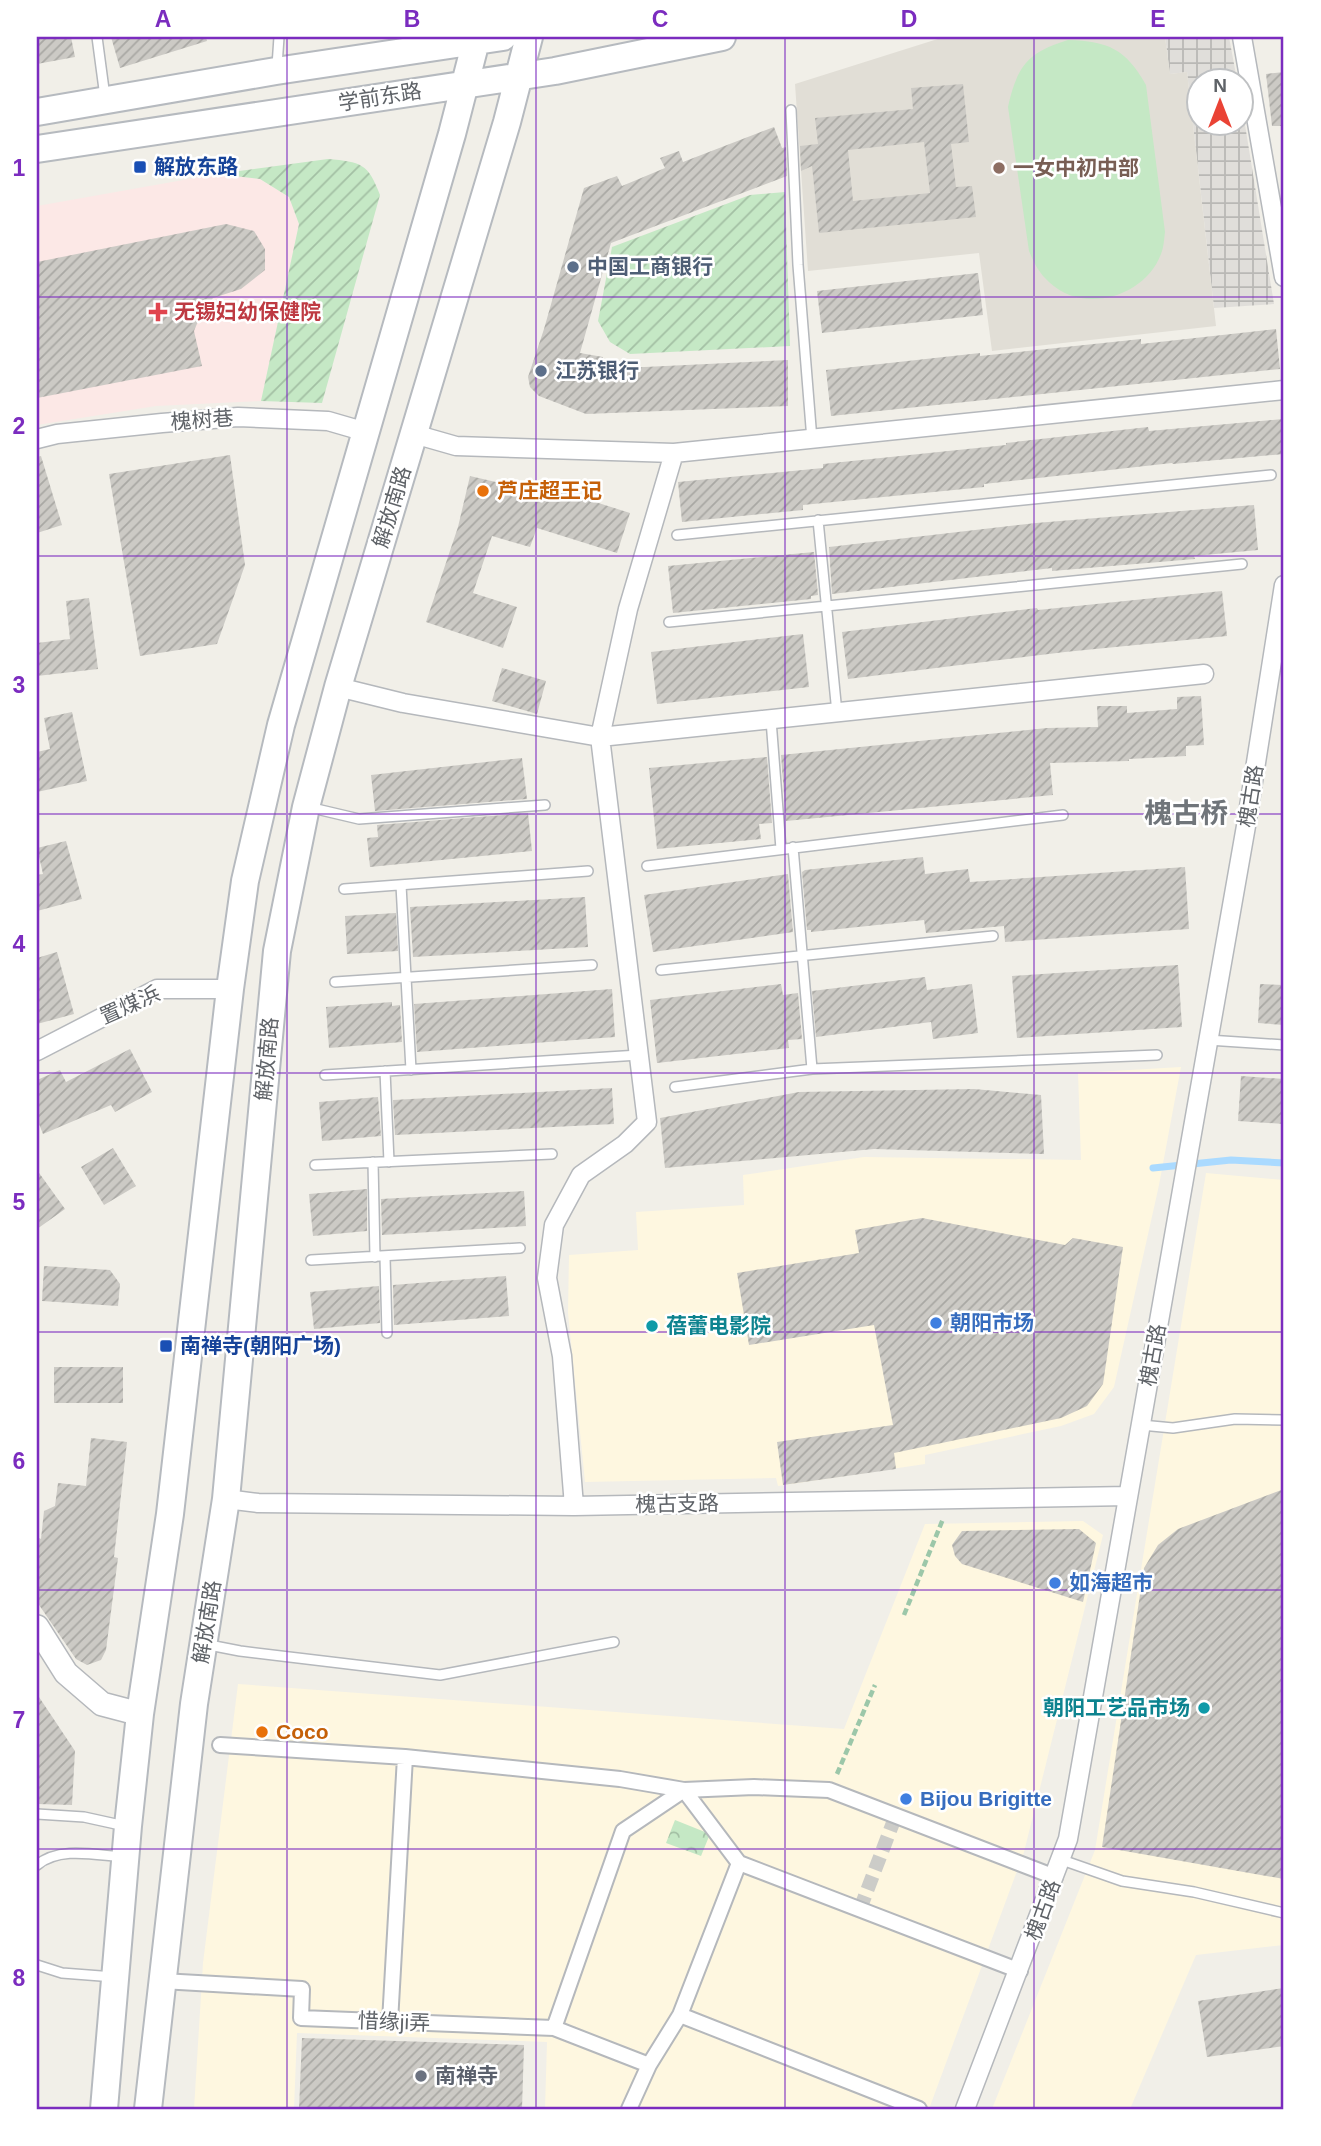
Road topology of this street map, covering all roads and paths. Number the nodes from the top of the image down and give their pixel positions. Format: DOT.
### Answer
graph roads {
  1 [pos="97,37"];
  2 [pos="279,37"];
  3 [pos="503,37"];
  4 [pos="529,37"];
  5 [pos="722,37"];
  6 [pos="1242,37"];
  7 [pos="477,39"];
  8 [pos="276,71"];
  9 [pos="518,76"];
  10 [pos="464,83"];
  11 [pos="106,99"];
  12 [pos="791,110"];
  13 [pos="37,112"];
  14 [pos="37,149"];
  15 [pos="1284,277"];
  16 [pos="1284,390"];
  17 [pos="366,432"];
  18 [pos="414,434"];
  19 [pos="37,439"];
  20 [pos="812,440"];
  21 [pos="674,453"];
  22 [pos="1271,475"];
  23 [pos="818,520"];
  24 [pos="677,535"];
  25 [pos="1242,564"];
  26 [pos="1284,585"];
  27 [pos="826,607"];
  28 [pos="669,622"];
  29 [pos="1205,674"];
  30 [pos="338,687"];
  31 [pos="837,713"];
  32 [pos="771,720"];
  33 [pos="600,737"];
  34 [pos="545,805"];
  35 [pos="306,807"];
  36 [pos="1063,815"];
  37 [pos="793,847"];
  38 [pos="781,849"];
  39 [pos="647,866"];
  40 [pos="588,871"];
  41 [pos="401,886"];
  42 [pos="344,889"];
  43 [pos="993,936"];
  44 [pos="801,956"];
  45 [pos="592,965"];
  46 [pos="661,970"];
  47 [pos="406,977"];
  48 [pos="335,982"];
  49 [pos="230,989"];
  50 [pos="1208,1040"];
  51 [pos="1284,1045"];
  52 [pos="37,1051"];
  53 [pos="639,1055"];
  54 [pos="1157,1055"];
  55 [pos="812,1069"];
  56 [pos="411,1070"];
  57 [pos="384,1072"];
  58 [pos="325,1075"];
  59 [pos="675,1087"];
  60 [pos="552,1154"];
  61 [pos="373,1162"];
  62 [pos="389,1162"];
  63 [pos="314,1165"];
  64 [pos="520,1248"];
  65 [pos="380,1257"];
  66 [pos="311,1261"];
  67 [pos="387,1333"];
  68 [pos="1284,1420"];
  69 [pos="1141,1425"];
  70 [pos="1128,1496"];
  71 [pos="226,1499"];
  72 [pos="951,1499"];
  73 [pos="574,1506"];
  74 [pos="904,1615"];
  75 [pos="37,1626"];
  76 [pos="614,1642"];
  77 [pos="204,1643"];
  78 [pos="875,1685"];
  79 [pos="140,1714"];
  80 [pos="220,1745"];
  81 [pos="405,1757"];
  82 [pos="684,1790"];
  83 [pos="829,1790"];
  84 [pos="37,1814"];
  85 [pos="128,1826"];
  86 [pos="125,1857"];
  87 [pos="740,1863"];
  88 [pos="37,1865"];
  89 [pos="1058,1868"];
  90 [pos="1284,1913"];
  91 [pos="37,1965"];
  92 [pos="1020,1971"];
  93 [pos="115,1978"];
  94 [pos="162,1981"];
  95 [pos="680,2015"];
  96 [pos="390,2022"];
  97 [pos="554,2028"];
  98 [pos="649,2064"];
  99 [pos="104,2109"];
  100 [pos="148,2109"];
  101 [pos="629,2109"];
  102 [pos="919,2109"];
  103 [pos="965,2109"];
  1 -- 11 [label="lane"];
  2 -- 8 [label="lane"];
  3 -- 7 [label="main road, 学前东路"];
  4 -- 9 [label="main road, 解放南路"];
  5 -- 9 [label="main road, 学前东路"];
  6 -- 15 [label="street"];
  7 -- 8 [label="main road, 学前东路"];
  7 -- 10 [label="main road, 解放南路"];
  8 -- 11 [label="main road, 学前东路"];
  9 -- 10 [label="main road, 学前东路"];
  9 -- 18 [label="main road, 解放南路"];
  10 -- 14 [label="main road, 学前东路"];
  10 -- 17 [label="main road, 解放南路"];
  11 -- 13 [label="main road, 学前东路"];
  12 -- 20 [label="lane"];
  16 -- 20 [label="street"];
  17 -- 19 [label="street, 槐树巷"];
  17 -- 49 [label="main road, 解放南路"];
  18 -- 21 [label="street"];
  18 -- 30 [label="main road, 解放南路"];
  20 -- 21 [label="street"];
  21 -- 33 [label="street"];
  22 -- 23 [label="lane"];
  23 -- 24 [label="lane"];
  23 -- 27 [label="lane"];
  25 -- 27 [label="lane"];
  26 -- 50 [label="street, 槐古路"];
  27 -- 28 [label="lane"];
  27 -- 31 [label="lane"];
  29 -- 31 [label="street"];
  30 -- 33 [label="street"];
  30 -- 35 [label="main road, 解放南路"];
  31 -- 32 [label="street"];
  32 -- 33 [label="street"];
  32 -- 38 [label="lane"];
  33 -- 53 [label="street"];
  34 -- 35 [label="lane"];
  35 -- 71 [label="main road, 解放南路"];
  36 -- 37 [label="lane"];
  37 -- 38 [label="lane"];
  37 -- 44 [label="lane"];
  38 -- 39 [label="lane"];
  40 -- 41 [label="lane"];
  41 -- 42 [label="lane"];
  41 -- 47 [label="lane"];
  43 -- 44 [label="lane"];
  44 -- 46 [label="lane"];
  44 -- 55 [label="lane"];
  45 -- 47 [label="lane"];
  47 -- 48 [label="lane"];
  47 -- 56 [label="lane"];
  49 -- 52 [label="street, 置煤浜"];
  49 -- 79 [label="main road, 解放南路"];
  50 -- 51 [label="lane"];
  50 -- 69 [label="street, 槐古路"];
  53 -- 56 [label="lane"];
  53 -- 73 [label="street"];
  54 -- 55 [label="lane"];
  55 -- 59 [label="lane"];
  56 -- 57 [label="lane"];
  57 -- 58 [label="lane"];
  57 -- 62 [label="lane"];
  60 -- 62 [label="lane"];
  61 -- 62 [label="lane"];
  61 -- 63 [label="lane"];
  61 -- 65 [label="lane"];
  64 -- 65 [label="lane"];
  65 -- 66 [label="lane"];
  65 -- 67 [label="lane"];
  68 -- 69 [label="lane"];
  69 -- 70 [label="street, 槐古路"];
  70 -- 72 [label="street, 槐古支路"];
  70 -- 89 [label="street, 槐古路"];
  71 -- 73 [label="street, 槐古支路"];
  71 -- 77 [label="main road, 解放南路"];
  72 -- 73 [label="street, 槐古支路"];
  72 -- 74 [label="path"];
  75 -- 79 [label="street"];
  76 -- 77 [label="lane"];
  77 -- 94 [label="main road, 解放南路"];
  78 -- 83 [label="path"];
  79 -- 85 [label="main road, 解放南路"];
  80 -- 81 [label="street"];
  81 -- 82 [label="street"];
  81 -- 96 [label="street"];
  82 -- 83 [label="street"];
  82 -- 87 [label="street"];
  82 -- 97 [label="street"];
  83 -- 89 [label="street"];
  84 -- 85 [label="lane"];
  85 -- 86 [label="main road, 解放南路"];
  86 -- 88 [label="lane"];
  86 -- 93 [label="main road, 解放南路"];
  87 -- 92 [label="street"];
  87 -- 95 [label="street"];
  89 -- 90 [label="lane"];
  89 -- 92 [label="street, 槐古路"];
  91 -- 93 [label="lane"];
  92 -- 103 [label="street, 槐古路"];
  93 -- 99 [label="main road, 解放南路"];
  94 -- 96 [label="street, 惜缘ji弄"];
  94 -- 100 [label="main road, 解放南路"];
  95 -- 98 [label="street"];
  95 -- 102 [label="street"];
  96 -- 97 [label="street, 惜缘ji弄"];
  97 -- 98 [label="street, 惜缘ji弄"];
  98 -- 101 [label="street"];
}
